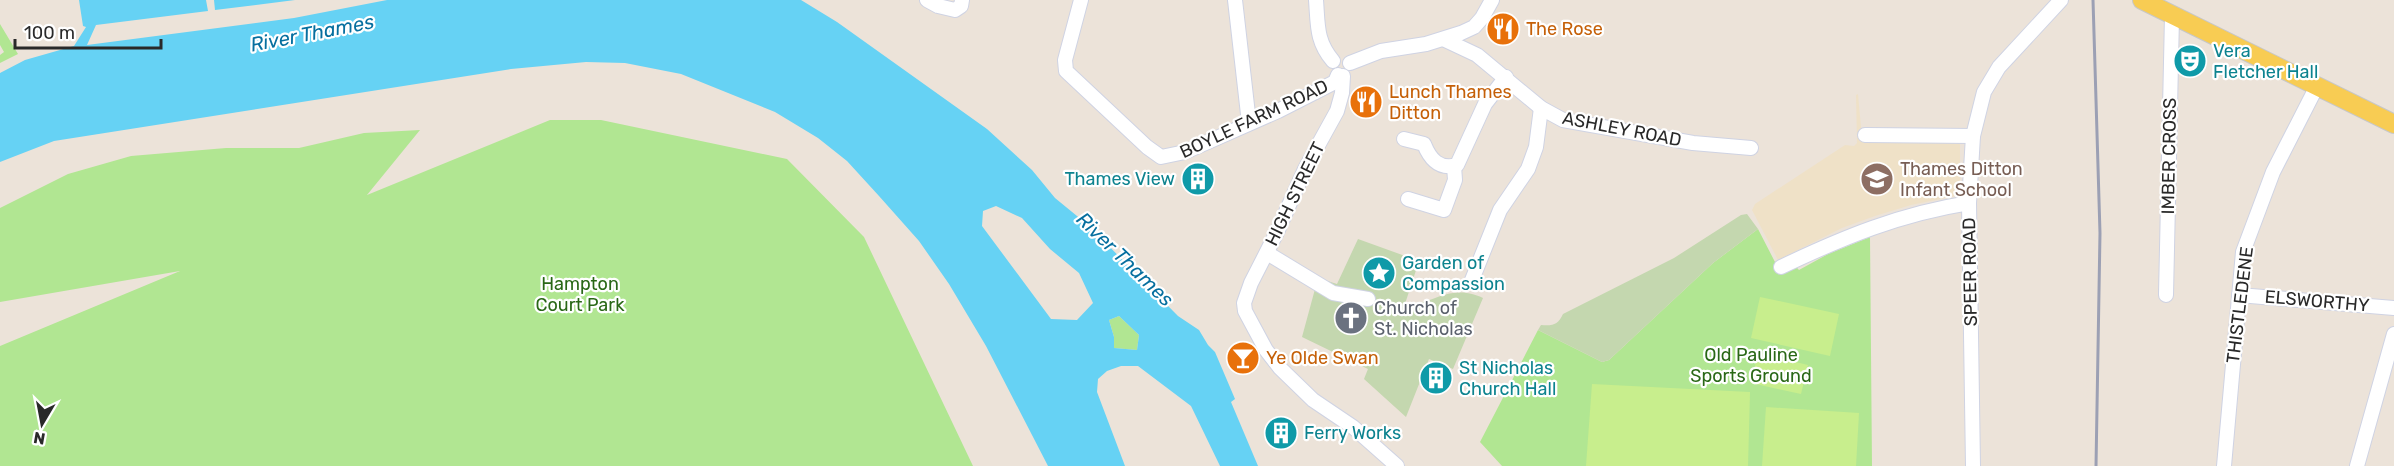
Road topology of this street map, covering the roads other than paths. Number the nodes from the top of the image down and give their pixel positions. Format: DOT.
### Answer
graph roads {
  1 [pos="927,0"];
  2 [pos="962,0"];
  3 [pos="1081,0"];
  4 [pos="1235,0"];
  5 [pos="1316,0"];
  6 [pos="1492,0"];
  7 [pos="2061,0"];
  8 [pos="2142,0"];
  9 [pos="2172,16"];
  10 [pos="1474,27"];
  11 [pos="1443,39"];
  12 [pos="1477,55"];
  13 [pos="1333,61"];
  14 [pos="1350,63"];
  15 [pos="1340,75"];
  16 [pos="1506,77"];
  17 [pos="2317,86"];
  18 [pos="1541,108"];
  19 [pos="1249,123"];
  20 [pos="2394,124"];
  21 [pos="1873,132"];
  22 [pos="1972,136"];
  23 [pos="1404,139"];
  24 [pos="1751,148"];
  25 [pos="1454,166"];
  26 [pos="1408,199"];
  27 [pos="1969,202"];
  28 [pos="1267,253"];
  29 [pos="1781,267"];
  30 [pos="1472,280"];
  31 [pos="2166,295"];
  32 [pos="2239,295"];
  33 [pos="1368,299"];
  34 [pos="2394,308"];
  35 [pos="2394,334"];
  36 [pos="1397,466"];
  37 [pos="1973,466"];
  38 [pos="2224,466"];
  39 [pos="2356,466"];
  1 -- 2 [label="street"];
  3 -- 19 [label="street, BOYLE FARM ROAD"];
  4 -- 19 [label="street"];
  5 -- 13 [label="street"];
  6 -- 10 [label="street"];
  7 -- 22 [label="street, SPEER ROAD"];
  8 -- 9 [label="main road"];
  9 -- 17 [label="main road"];
  9 -- 31 [label="street, IMBER CROSS"];
  10 -- 11 [label="street"];
  10 -- 12 [label="street"];
  11 -- 12 [label="street, ASHLEY ROAD"];
  11 -- 14 [label="street"];
  12 -- 16 [label="street, ASHLEY ROAD"];
  13 -- 14 [label="street"];
  13 -- 15 [label="street"];
  14 -- 15 [label="street"];
  15 -- 19 [label="street, BOYLE FARM ROAD"];
  15 -- 28 [label="street, HIGH STREET"];
  16 -- 18 [label="street, ASHLEY ROAD"];
  16 -- 25 [label="street"];
  17 -- 20 [label="main road"];
  17 -- 32 [label="street, THISTLEDENE"];
  18 -- 24 [label="street, ASHLEY ROAD"];
  18 -- 30 [label="street"];
  21 -- 22 [label="street"];
  22 -- 27 [label="street, SPEER ROAD"];
  23 -- 25 [label="street"];
  25 -- 26 [label="street"];
  27 -- 29 [label="street"];
  27 -- 37 [label="street, SPEER ROAD"];
  28 -- 33 [label="street"];
  28 -- 36 [label="street, HIGH STREET"];
  32 -- 34 [label="street, ELSWORTHY"];
  32 -- 38 [label="street, THISTLEDENE"];
  35 -- 39 [label="street"];
}
